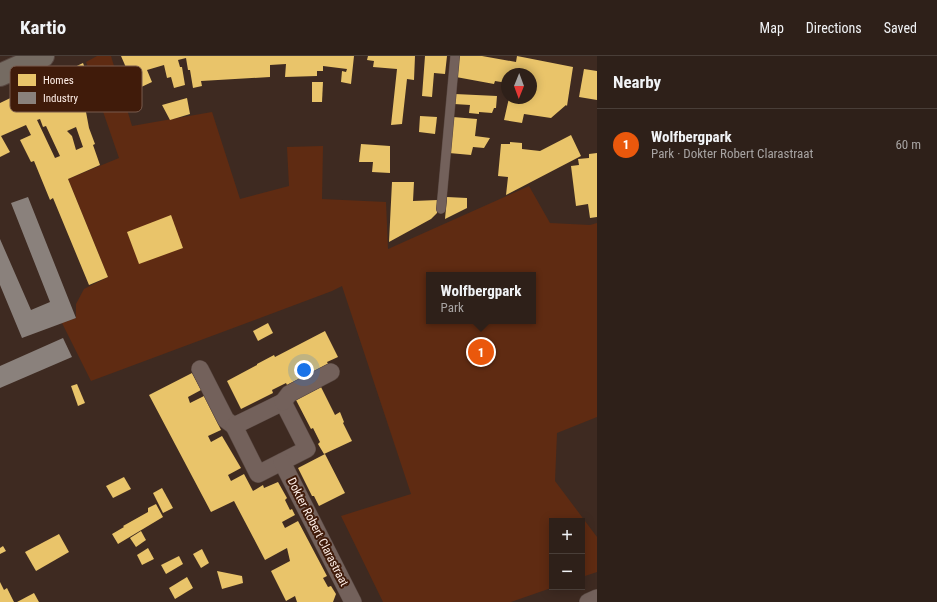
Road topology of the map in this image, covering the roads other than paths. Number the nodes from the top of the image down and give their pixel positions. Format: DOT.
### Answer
graph roads {
  1 [pos="43,56"];
  2 [pos="455,56"];
  3 [pos="21,60"];
  4 [pos="13,66"];
  5 [pos="10,68"];
  6 [pos="0,75"];
  7 [pos="441,209"];
  8 [pos="200,369"];
  9 [pos="331,372"];
  10 [pos="283,402"];
  11 [pos="234,426"];
  12 [pos="282,462"];
  13 [pos="597,598"];
  14 [pos="353,602"];
  15 [pos="588,602"];
  1 -- 3 [label="street"];
  2 -- 7 [label="lane"];
  3 -- 4 [label="street"];
  5 -- 6 [label="street"];
  8 -- 11 [label="street"];
  9 -- 10 [label="street"];
  10 -- 11 [label="street"];
  10 -- 12 [label="street"];
  11 -- 12 [label="street"];
  12 -- 14 [label="street, Dokter Robert Clarastraat"];
  13 -- 15 [label="street"];
}
